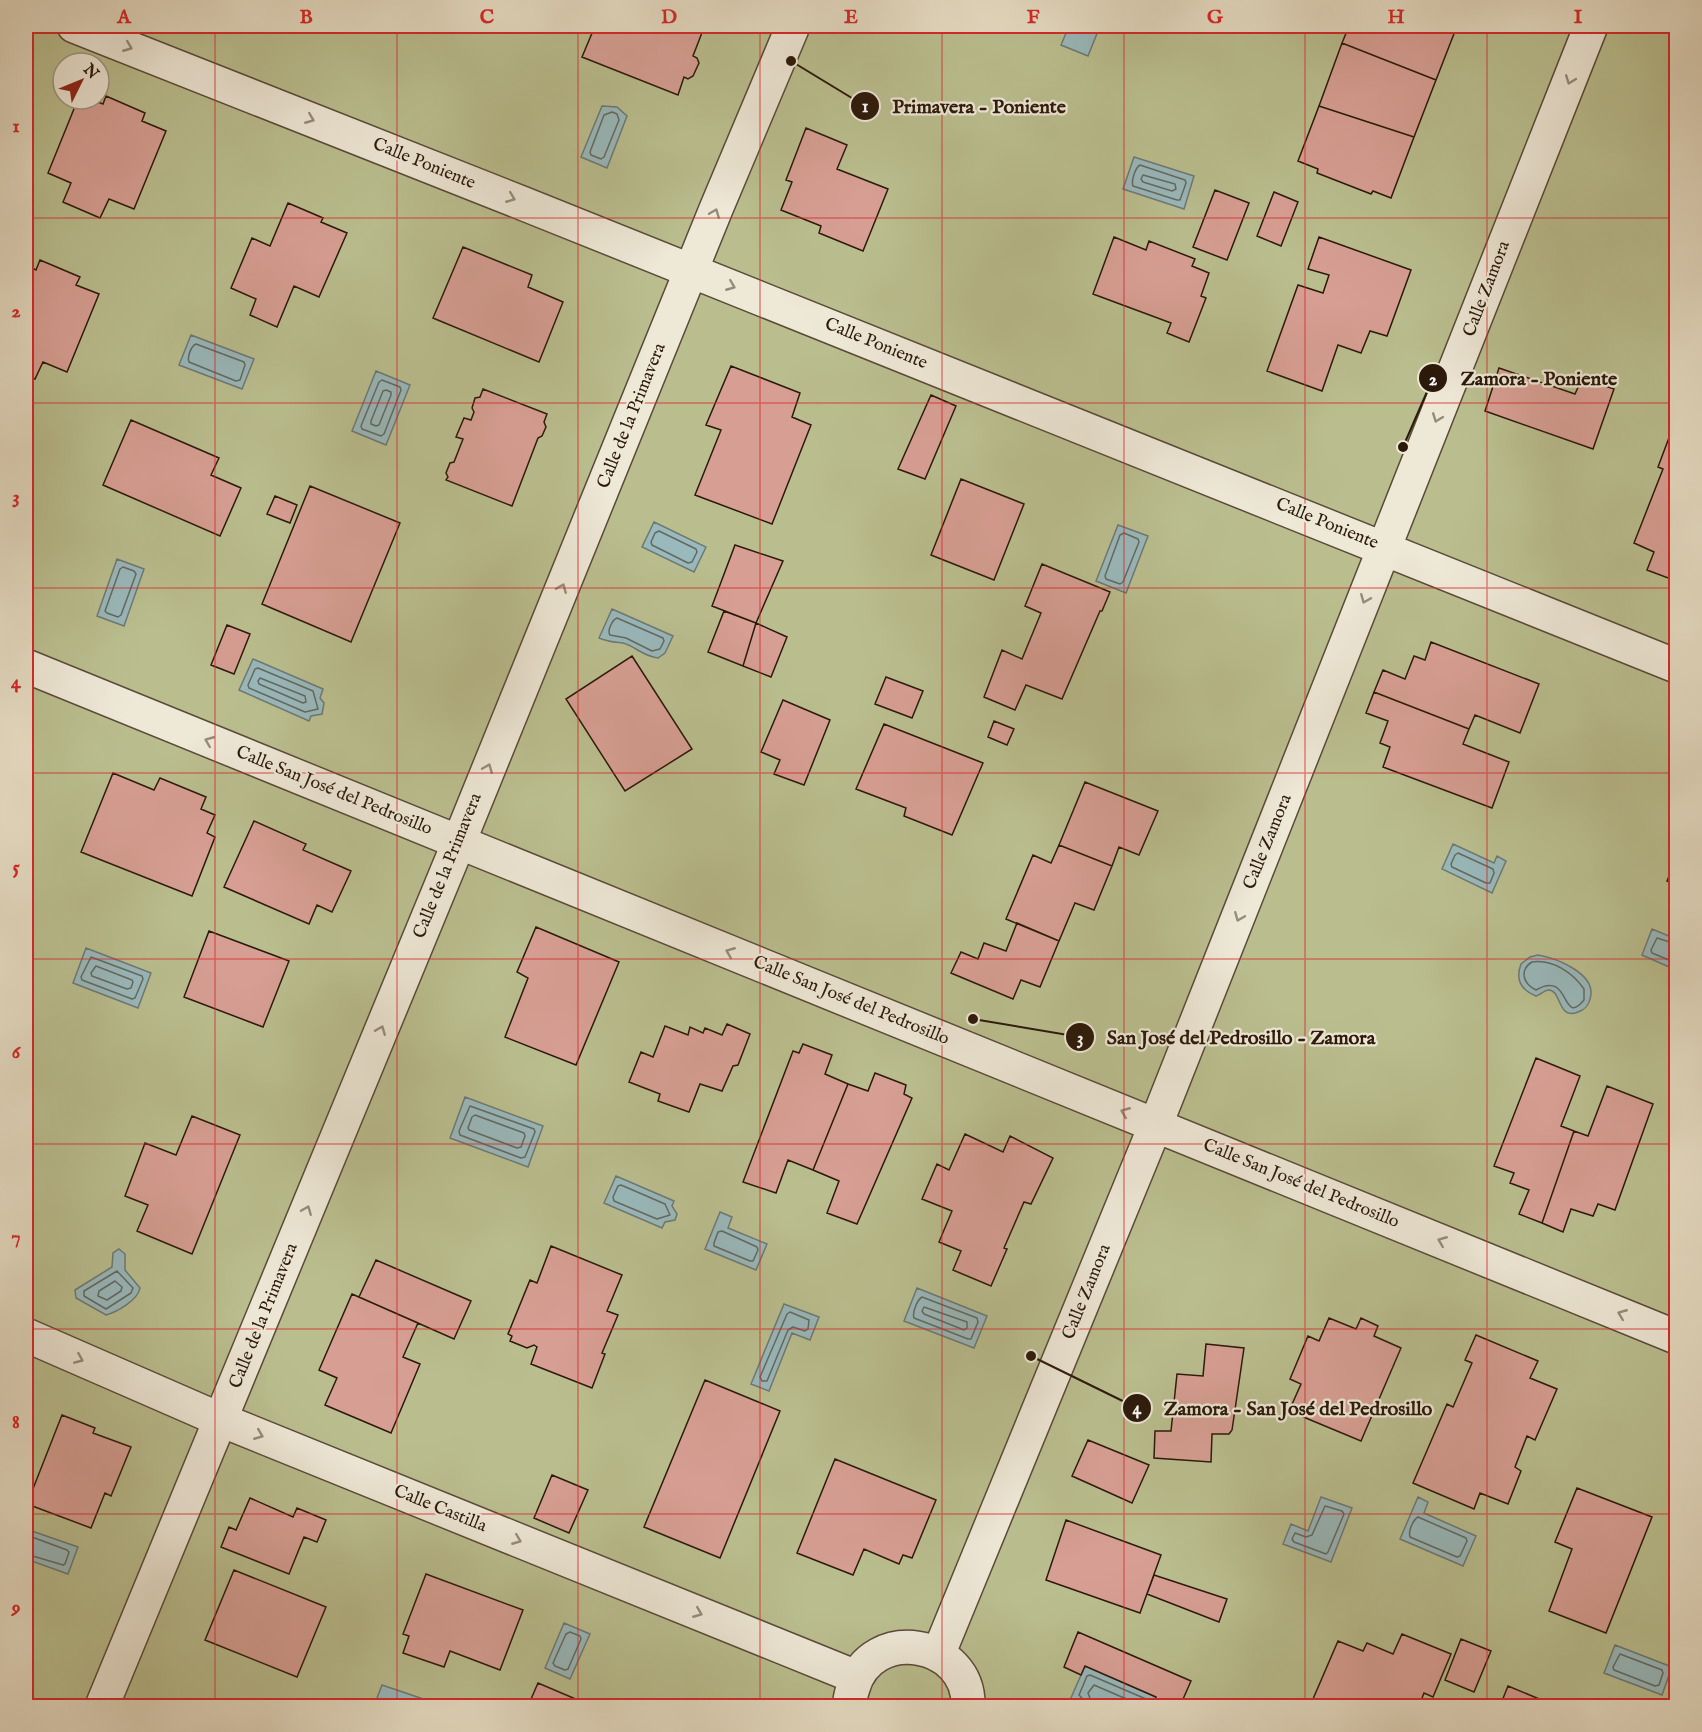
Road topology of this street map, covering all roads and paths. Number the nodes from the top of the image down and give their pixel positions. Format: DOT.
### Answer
graph roads {
  1 [pos="74,26"];
  2 [pos="793,26"];
  3 [pos="1591,26"];
  4 [pos="692,270"];
  5 [pos="1385,548"];
  6 [pos="26,666"];
  7 [pos="1677,666"];
  8 [pos="458,842"];
  9 [pos="1156,1124"];
  10 [pos="26,1335"];
  11 [pos="1677,1337"];
  12 [pos="221,1420"];
  13 [pos="938,1654"];
  14 [pos="853,1692"];
  15 [pos="102,1707"];
  16 [pos="968,1707"];
  1 -- 4 [label="street, Calle Poniente, one-way"];
  4 -- 2 [label="street, Calle de la Primavera, one-way"];
  3 -- 5 [label="street, Calle Zamora, one-way"];
  4 -- 5 [label="street, Calle Poniente, one-way"];
  8 -- 4 [label="street, Calle de la Primavera, one-way"];
  5 -- 7 [label="street, Calle Poniente"];
  5 -- 9 [label="street, Calle Zamora, one-way"];
  8 -- 6 [label="street, Calle San José del Pedrosillo, one-way"];
  9 -- 8 [label="street, Calle San José del Pedrosillo, one-way"];
  12 -- 8 [label="street, Calle de la Primavera, one-way"];
  11 -- 9 [label="street, Calle San José del Pedrosillo, one-way"];
  9 -- 13 [label="street, Calle Zamora"];
  10 -- 12 [label="street, Calle Castilla, one-way"];
  12 -- 14 [label="street, Calle Castilla, one-way"];
  12 -- 15 [label="street, Calle de la Primavera"];
  13 -- 14 [label="street"];
  13 -- 16 [label="street"];
}
